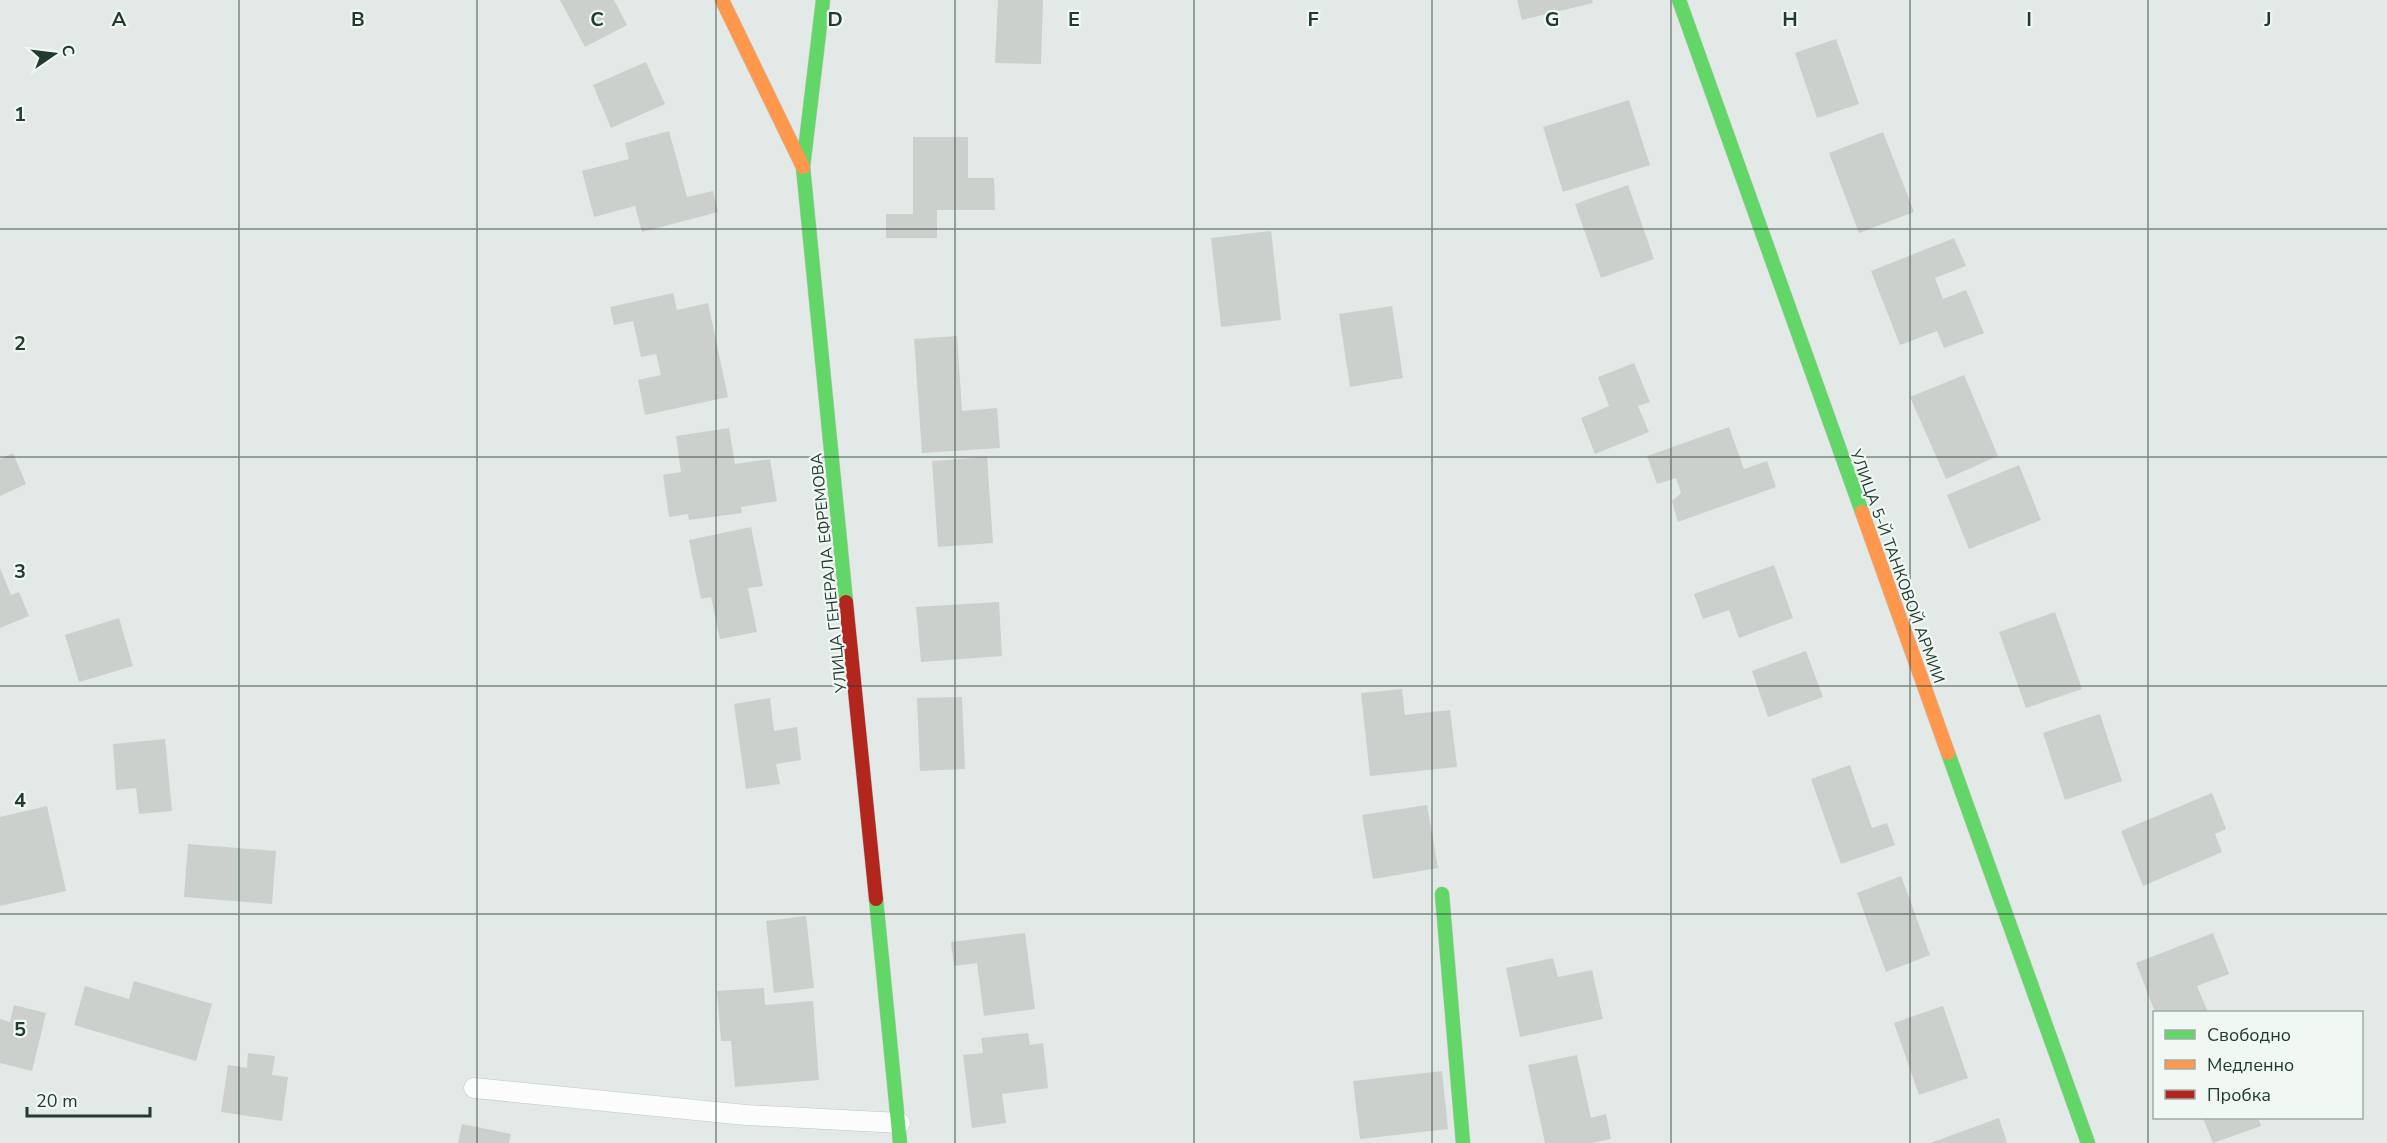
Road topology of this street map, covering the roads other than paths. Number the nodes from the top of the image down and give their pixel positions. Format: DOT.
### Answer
graph roads {
  1 [pos="722,0"];
  2 [pos="823,0"];
  3 [pos="1678,0"];
  4 [pos="803,167"];
  5 [pos="1442,894"];
  6 [pos="474,1088"];
  7 [pos="900,1123"];
  8 [pos="900,1143"];
  9 [pos="1463,1143"];
  10 [pos="2088,1143"];
  1 -- 4 [label="street"];
  2 -- 4 [label="street, УЛИЦА ГЕНЕРАЛА ЕФРЕМОВА"];
  3 -- 10 [label="street, УЛИЦА 5-Й ТАНКОВОЙ АРМИИ"];
  4 -- 7 [label="street, УЛИЦА ГЕНЕРАЛА ЕФРЕМОВА"];
  5 -- 9 [label="street"];
  6 -- 7 [label="lane"];
  7 -- 8 [label="street, УЛИЦА ГЕНЕРАЛА ЕФРЕМОВА"];
}
